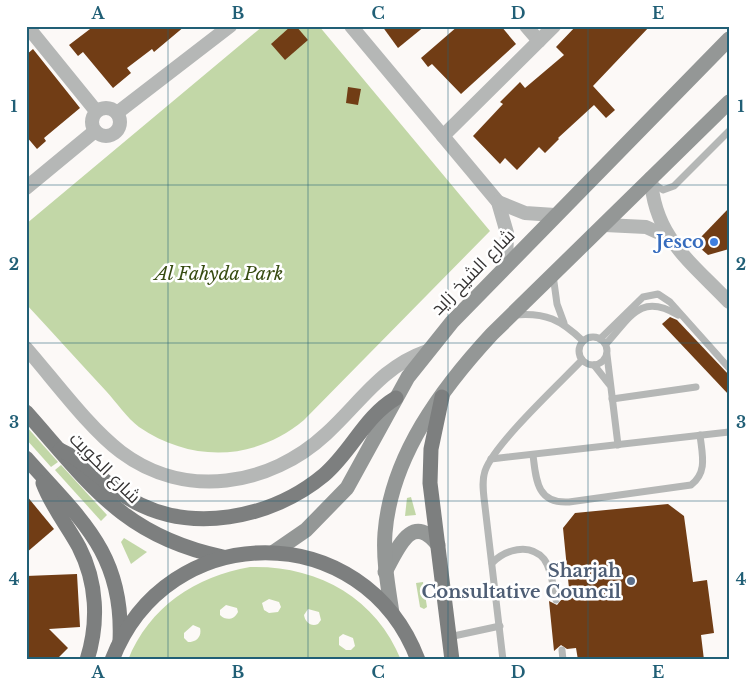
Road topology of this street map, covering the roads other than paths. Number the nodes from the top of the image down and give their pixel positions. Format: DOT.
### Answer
graph roads {
  1 [pos="27,26"];
  2 [pos="230,26"];
  3 [pos="351,26"];
  4 [pos="526,26"];
  5 [pos="554,26"];
  6 [pos="729,39"];
  7 [pos="539,41"];
  8 [pos="729,102"];
  9 [pos="96,111"];
  10 [pos="117,113"];
  11 [pos="729,130"];
  12 [pos="95,131"];
  13 [pos="443,136"];
  14 [pos="651,178"];
  15 [pos="26,188"];
  16 [pos="498,202"];
  17 [pos="555,215"];
  18 [pos="605,225"];
  19 [pos="668,237"];
  20 [pos="506,265"];
  21 [pos="553,274"];
  22 [pos="729,302"];
  23 [pos="512,316"];
  24 [pos="564,323"];
  25 [pos="584,341"];
  26 [pos="603,342"];
  27 [pos="26,348"];
  28 [pos="427,351"];
  29 [pos="606,355"];
  30 [pos="582,360"];
  31 [pos="594,365"];
  32 [pos="729,368"];
  33 [pos="610,386"];
  34 [pos="696,388"];
  35 [pos="442,397"];
  36 [pos="396,398"];
  37 [pos="612,399"];
  38 [pos="26,412"];
  39 [pos="729,432"];
  40 [pos="700,435"];
  41 [pos="618,445"];
  42 [pos="60,450"];
  43 [pos="533,455"];
  44 [pos="26,458"];
  45 [pos="491,459"];
  46 [pos="39,473"];
  47 [pos="438,545"];
  48 [pos="274,552"];
  49 [pos="223,558"];
  50 [pos="492,563"];
  51 [pos="386,572"];
  52 [pos="556,600"];
  53 [pos="392,613"];
  54 [pos="500,626"];
  55 [pos="449,637"];
  56 [pos="120,642"];
  57 [pos="562,650"];
  58 [pos="88,660"];
  59 [pos="112,660"];
  60 [pos="418,660"];
  61 [pos="452,660"];
  62 [pos="503,660"];
  63 [pos="563,660"];
  1 -- 9 [label="street"];
  2 -- 10 [label="street"];
  3 -- 13 [label="street"];
  4 -- 7 [label="street"];
  5 -- 7 [label="street"];
  6 -- 17 [label="main road, شارع الشيخ زايد"];
  7 -- 13 [label="street"];
  8 -- 14 [label="main road"];
  9 -- 10 [label="street"];
  9 -- 12 [label="street"];
  10 -- 12 [label="street"];
  11 -- 14 [label="lane"];
  12 -- 15 [label="street"];
  13 -- 16 [label="street"];
  14 -- 18 [label="main road"];
  14 -- 19 [label="street"];
  16 -- 17 [label="street"];
  16 -- 20 [label="street"];
  17 -- 20 [label="main road, شارع الشيخ زايد"];
  18 -- 19 [label="street"];
  18 -- 21 [label="main road"];
  19 -- 22 [label="street"];
  20 -- 28 [label="main road, شارع الشيخ زايد"];
  21 -- 23 [label="main road"];
  21 -- 24 [label="lane"];
  23 -- 24 [label="lane"];
  23 -- 35 [label="main road"];
  24 -- 25 [label="lane"];
  25 -- 26 [label="lane"];
  25 -- 30 [label="lane"];
  26 -- 29 [label="lane"];
  26 -- 32 [label="lane"];
  27 -- 28 [label="street"];
  28 -- 36 [label="main road, شارع الشيخ زايد"];
  29 -- 31 [label="lane"];
  29 -- 33 [label="lane"];
  30 -- 31 [label="lane"];
  30 -- 45 [label="lane"];
  31 -- 33 [label="lane"];
  33 -- 37 [label="lane"];
  34 -- 37 [label="lane"];
  35 -- 47 [label="main road"];
  35 -- 51 [label="main road"];
  36 -- 42 [label="main road"];
  36 -- 48 [label="main road, شارع الشيخ زايد"];
  37 -- 41 [label="lane"];
  38 -- 42 [label="main road, شارع الكويت"];
  39 -- 40 [label="lane"];
  40 -- 41 [label="lane"];
  40 -- 43 [label="lane"];
  41 -- 43 [label="lane"];
  42 -- 49 [label="main road, شارع الكويت"];
  43 -- 45 [label="lane"];
  44 -- 46 [label="main road"];
  45 -- 50 [label="lane"];
  46 -- 56 [label="main road"];
  46 -- 58 [label="main road"];
  47 -- 51 [label="main road"];
  47 -- 55 [label="main road"];
  48 -- 49 [label="main road"];
  48 -- 53 [label="main road"];
  49 -- 56 [label="main road"];
  50 -- 52 [label="lane"];
  50 -- 54 [label="lane"];
  51 -- 53 [label="main road"];
  53 -- 60 [label="main road"];
  54 -- 55 [label="lane"];
  54 -- 62 [label="lane"];
  55 -- 61 [label="main road"];
  56 -- 59 [label="main road"];
  57 -- 63 [label="lane"];
}
